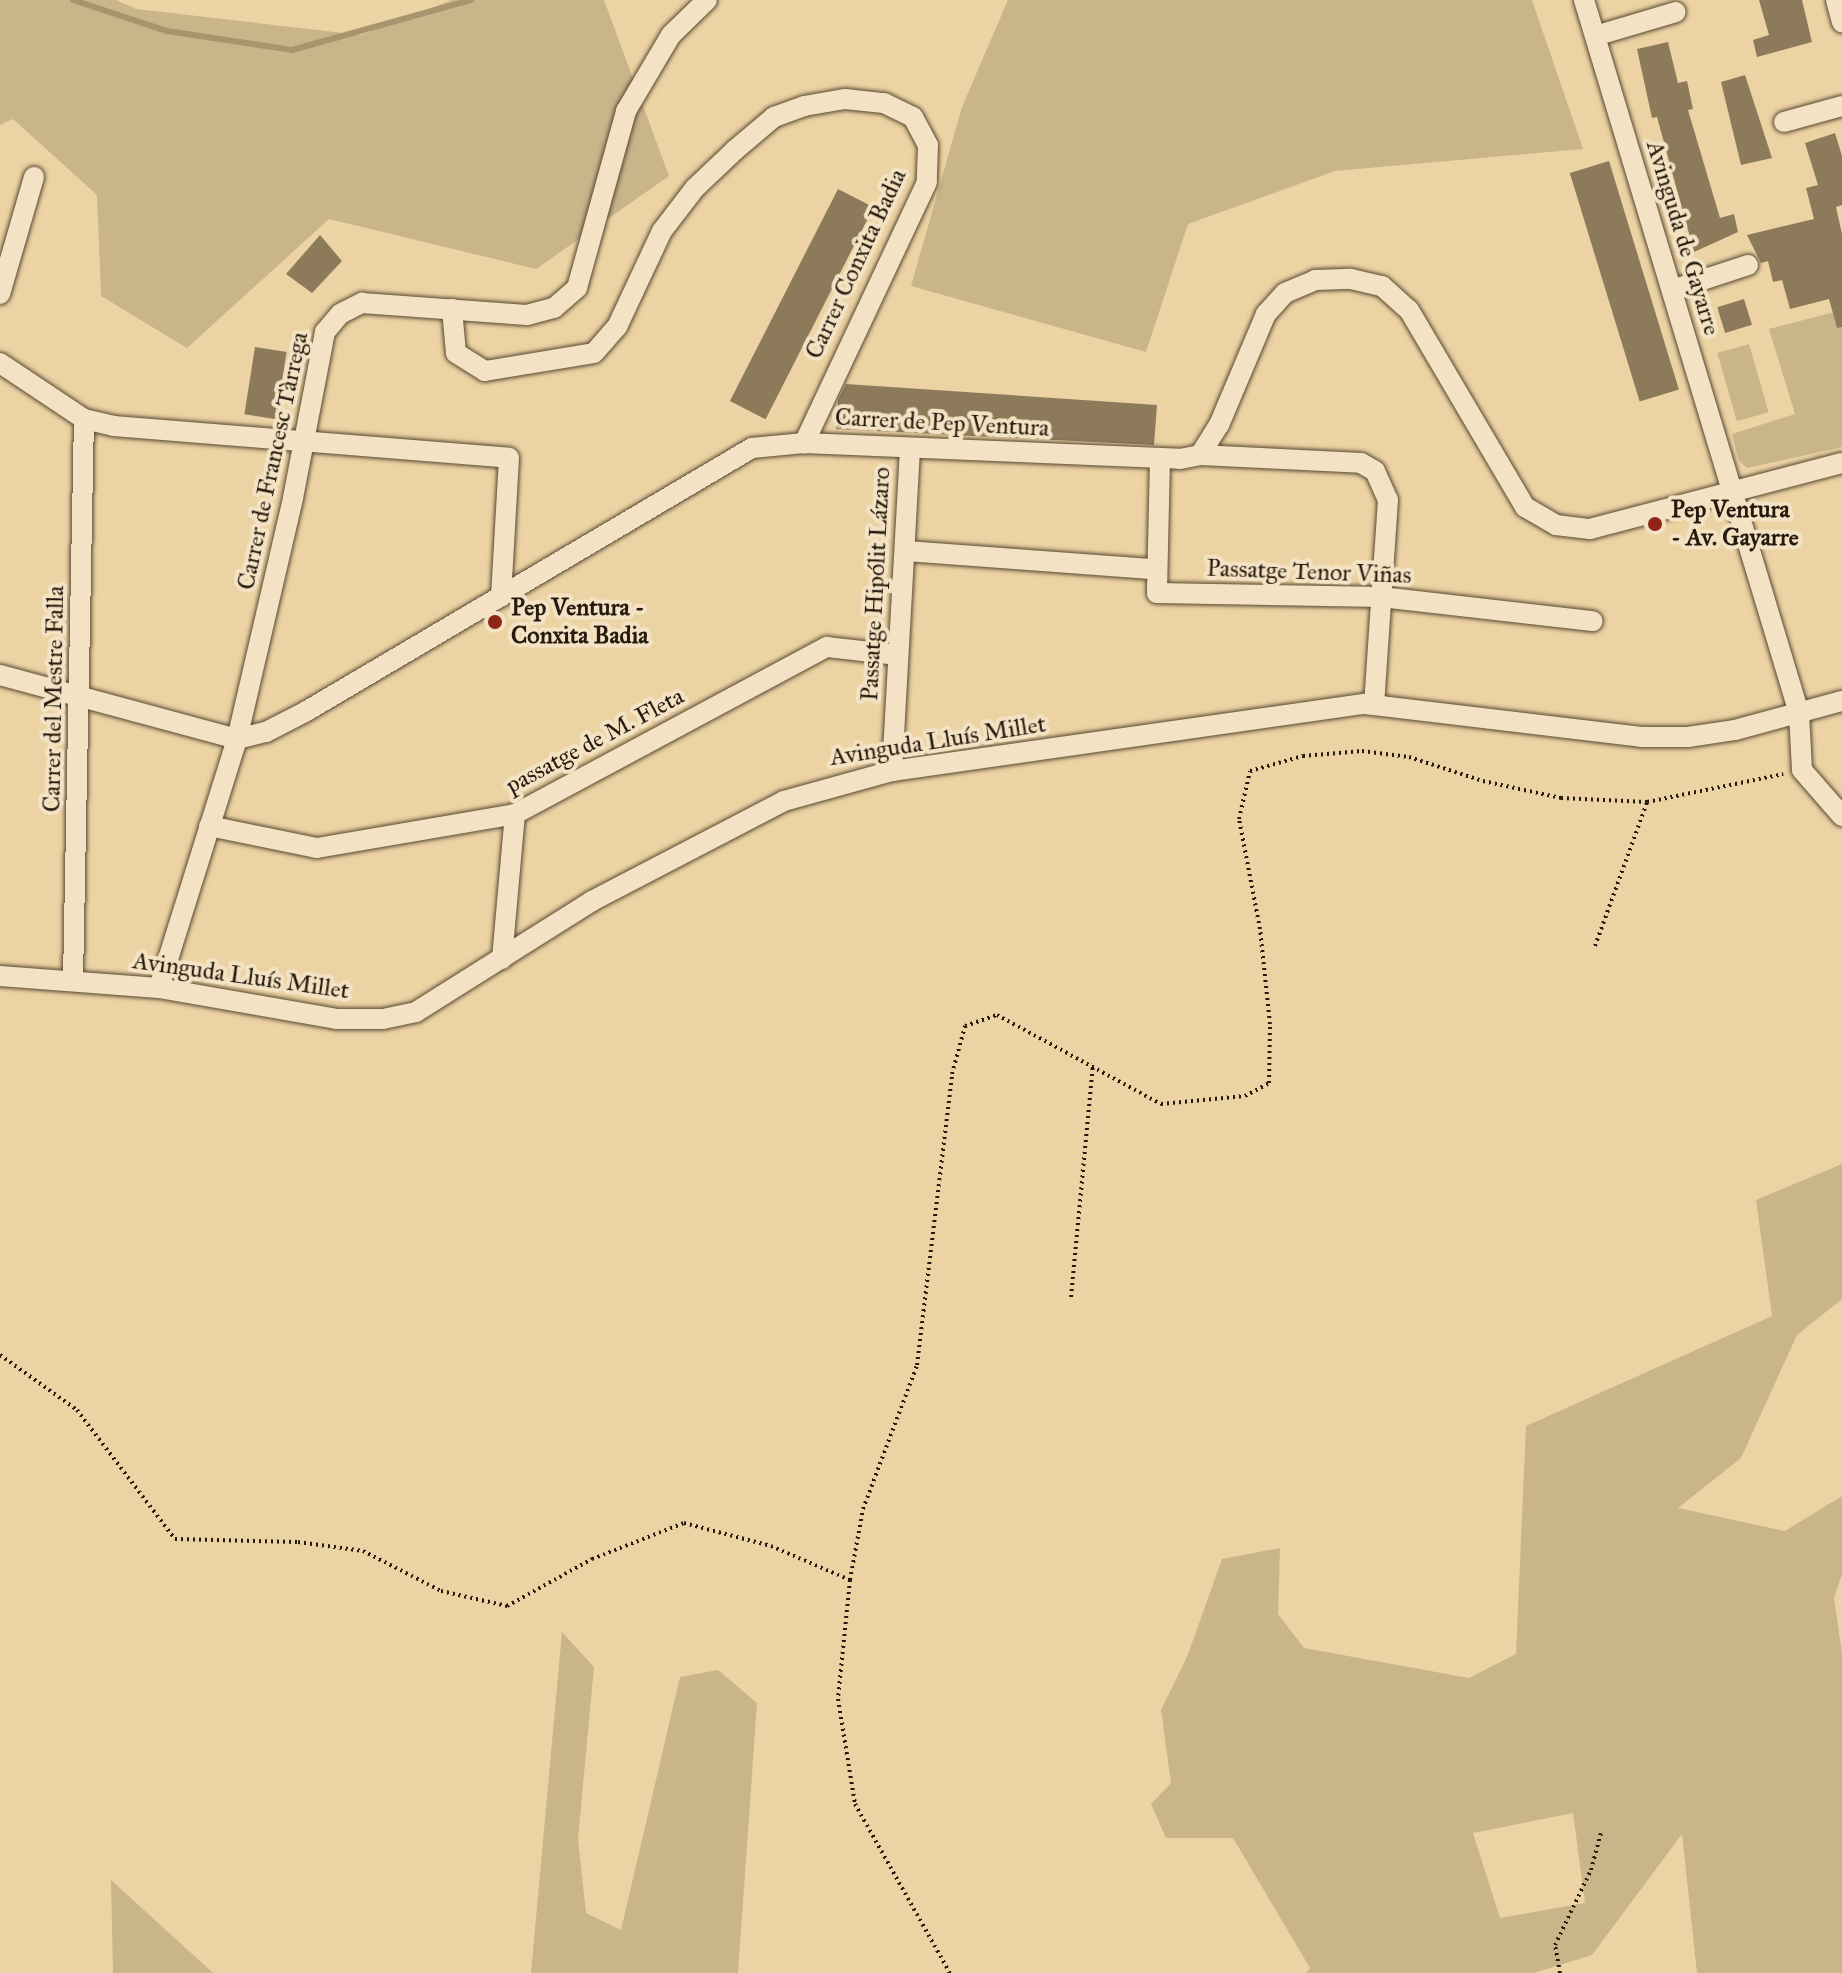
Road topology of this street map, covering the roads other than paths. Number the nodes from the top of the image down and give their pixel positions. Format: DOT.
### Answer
graph roads {
  1 [pos="707,0"];
  2 [pos="1584,0"];
  3 [pos="1836,0"];
  4 [pos="1676,12"];
  5 [pos="1842,22"];
  6 [pos="1595,36"];
  7 [pos="1842,106"];
  8 [pos="1784,122"];
  9 [pos="34,177"];
  10 [pos="1748,265"];
  11 [pos="1672,290"];
  12 [pos="0,294"];
  13 [pos="452,309"];
  14 [pos="0,363"];
  15 [pos="84,419"];
  16 [pos="304,441"];
  17 [pos="804,443"];
  18 [pos="910,449"];
  19 [pos="1200,455"];
  20 [pos="1160,459"];
  21 [pos="1842,463"];
  22 [pos="1733,491"];
  23 [pos="906,551"];
  24 [pos="1154,569"];
  25 [pos="501,597"];
  26 [pos="1381,597"];
  27 [pos="1593,621"];
  28 [pos="897,655"];
  29 [pos="0,675"];
  30 [pos="81,699"];
  31 [pos="1842,701"];
  32 [pos="1374,705"];
  33 [pos="1799,713"];
  34 [pos="237,739"];
  35 [pos="892,771"];
  36 [pos="515,814"];
  37 [pos="1842,816"];
  38 [pos="209,826"];
  39 [pos="502,959"];
  40 [pos="0,976"];
  41 [pos="73,980"];
  42 [pos="159,988"];
  1 -- 13 [label="street, Carrer de Francesc Tàrrega"];
  2 -- 6 [label="street, Avinguda de Gayarre"];
  3 -- 5 [label="street"];
  4 -- 6 [label="street"];
  6 -- 11 [label="street, Avinguda de Gayarre"];
  7 -- 8 [label="street"];
  9 -- 12 [label="street"];
  10 -- 11 [label="street"];
  11 -- 22 [label="street, Avinguda de Gayarre"];
  13 -- 16 [label="street, Carrer de Francesc Tàrrega"];
  13 -- 17 [label="street, Carrer Conxita Badia"];
  14 -- 15 [label="street"];
  15 -- 16 [label="street"];
  15 -- 30 [label="street, Carrer del Mestre Falla"];
  16 -- 25 [label="street"];
  16 -- 34 [label="street, Carrer de Francesc Tàrrega"];
  17 -- 18 [label="street, Carrer de Pep Ventura"];
  17 -- 25 [label="street, Carrer de Pep Ventura"];
  18 -- 20 [label="street, Carrer de Pep Ventura"];
  18 -- 23 [label="street, Passatge Hipólit Lázaro"];
  19 -- 20 [label="street, Carrer de Pep Ventura"];
  19 -- 22 [label="street"];
  19 -- 26 [label="street, Carrer de Pep Ventura"];
  20 -- 24 [label="street"];
  21 -- 22 [label="street"];
  22 -- 33 [label="street"];
  23 -- 24 [label="street"];
  23 -- 28 [label="street, Passatge Hipólit Lázaro"];
  24 -- 26 [label="street, Passatge Tenor Viñas"];
  25 -- 34 [label="street, Carrer de Pep Ventura"];
  26 -- 27 [label="street, Passatge Tenor Viñas"];
  26 -- 32 [label="street, Carrer de Pep Ventura"];
  28 -- 35 [label="street, Passatge Hipólit Lázaro"];
  28 -- 36 [label="street, passatge de M. Fleta"];
  29 -- 30 [label="street"];
  30 -- 34 [label="street"];
  30 -- 41 [label="street, Carrer del Mestre Falla"];
  31 -- 33 [label="street, Avinguda Lluís Millet"];
  32 -- 33 [label="street, Avinguda Lluís Millet"];
  32 -- 35 [label="street, Avinguda Lluís Millet"];
  33 -- 37 [label="street"];
  34 -- 38 [label="street, Carrer de Francesc Tàrrega"];
  35 -- 39 [label="street, Avinguda Lluís Millet"];
  36 -- 38 [label="street, passatge de M. Fleta"];
  36 -- 39 [label="street"];
  38 -- 42 [label="street, Carrer de Francesc Tàrrega"];
  39 -- 42 [label="street, Avinguda Lluís Millet"];
  40 -- 41 [label="street, Avinguda Lluís Millet"];
  41 -- 42 [label="street, Avinguda Lluís Millet"];
}
